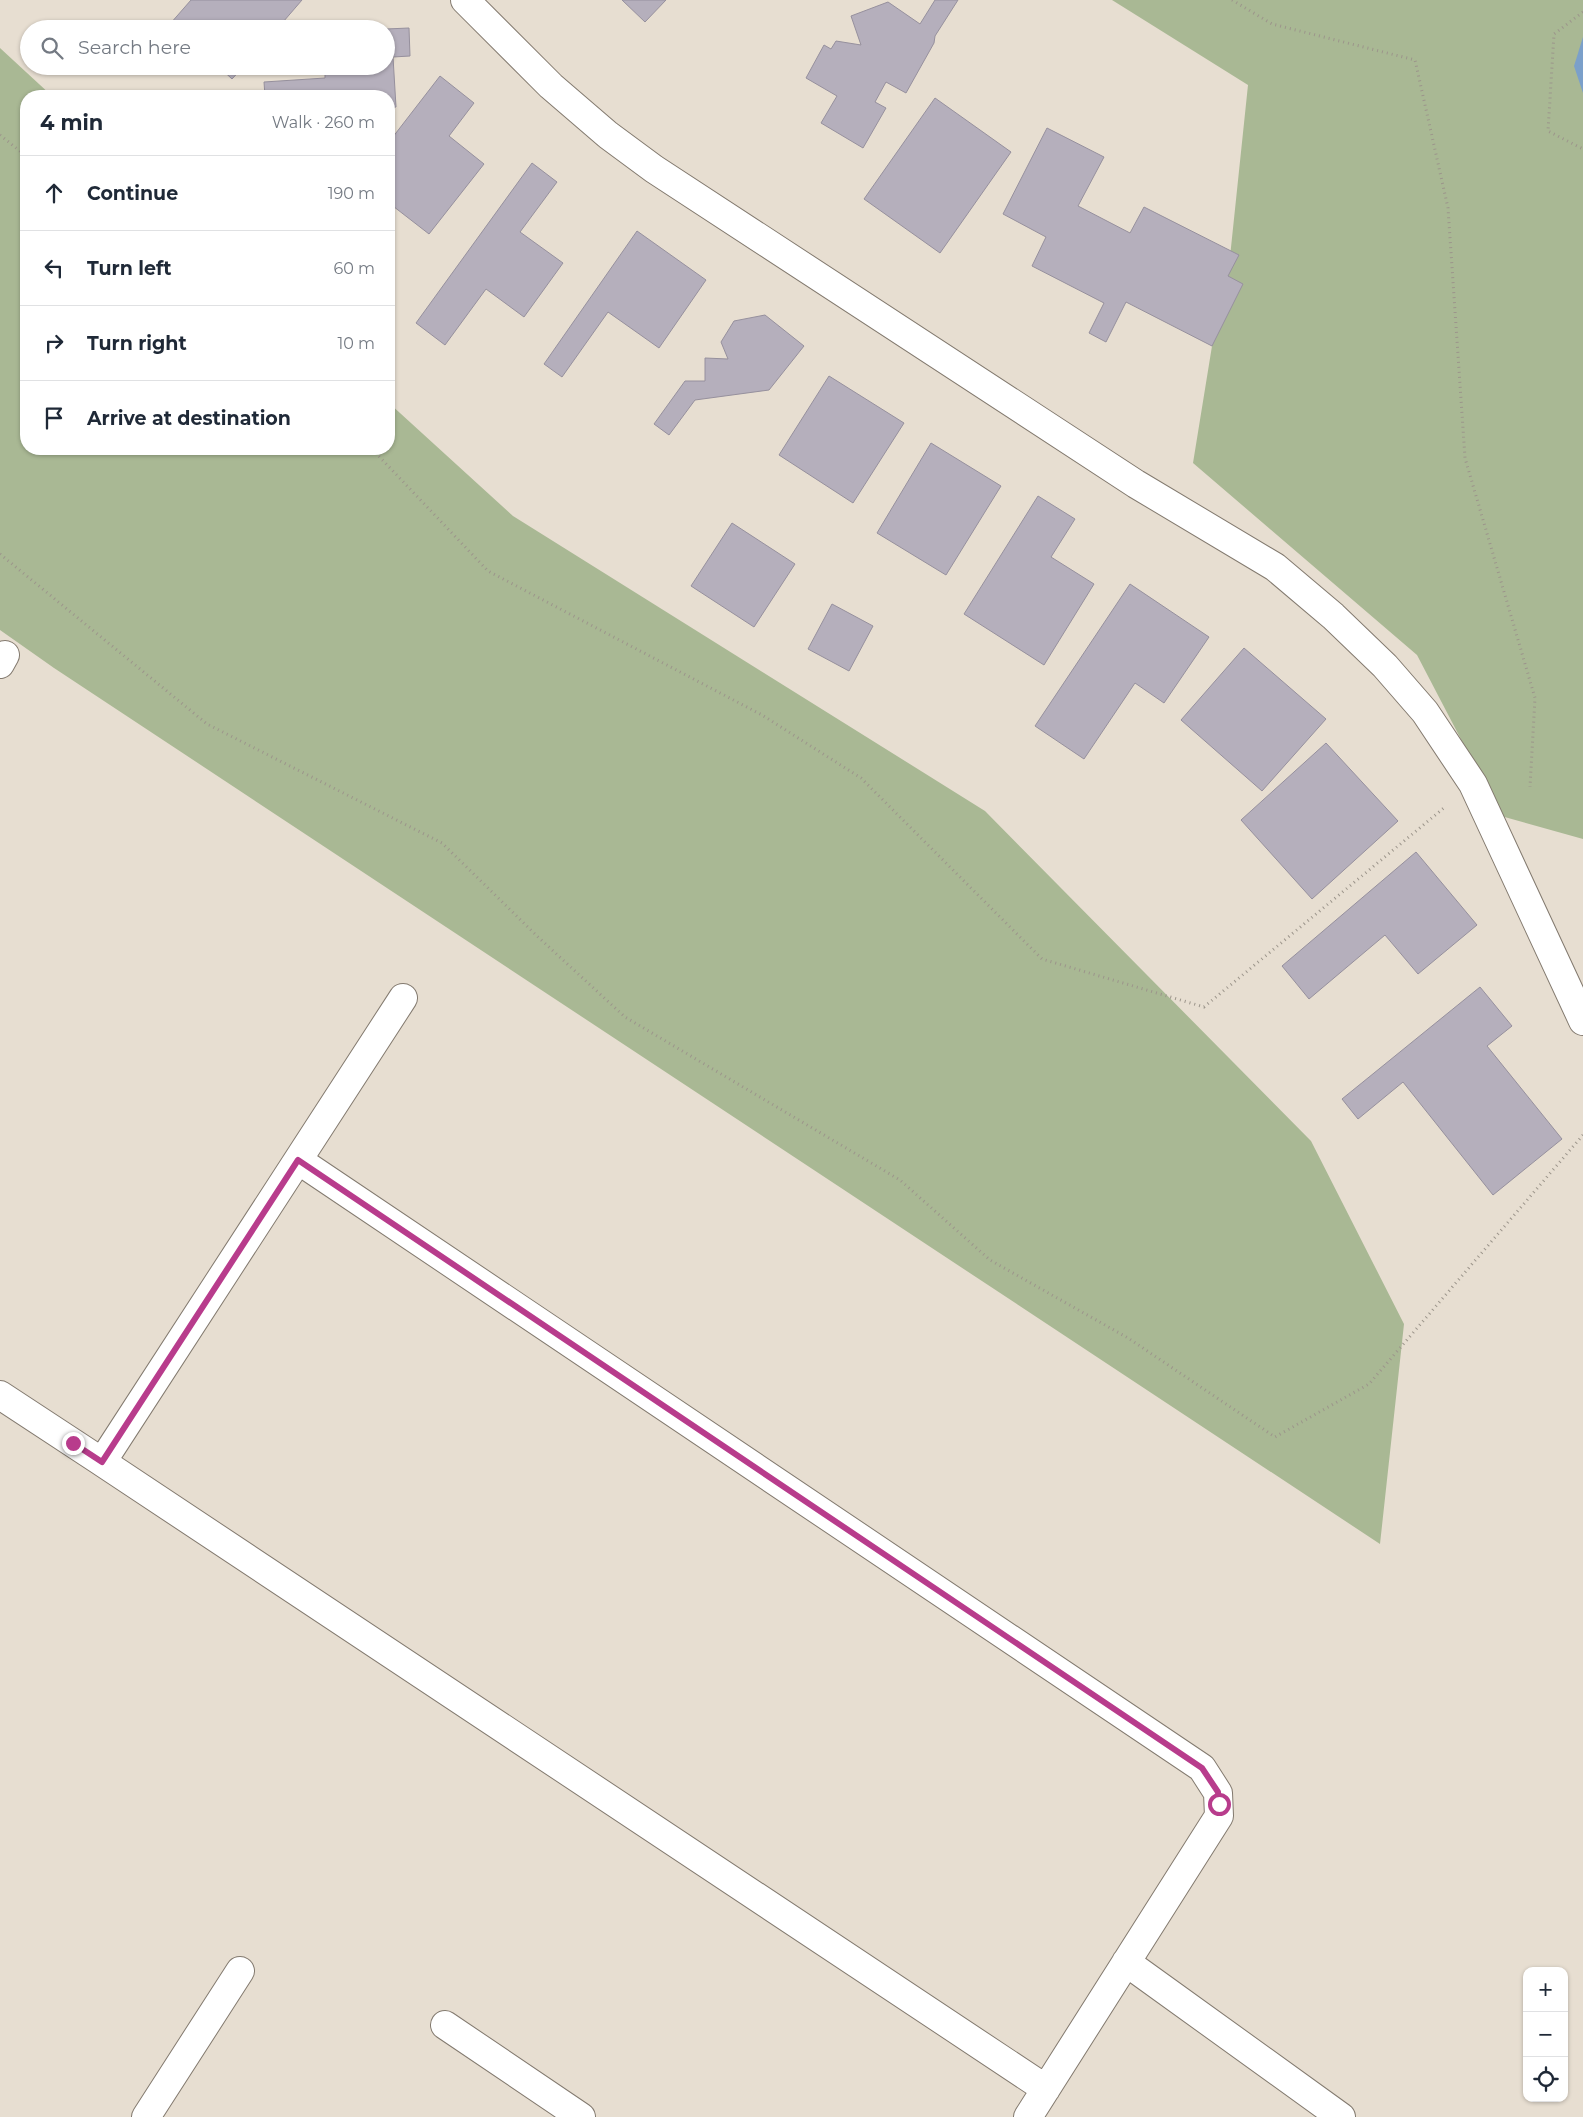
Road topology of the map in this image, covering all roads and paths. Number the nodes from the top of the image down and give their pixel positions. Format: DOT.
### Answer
graph roads {
  1 [pos="465,0"];
  2 [pos="1232,0"];
  3 [pos="1583,12"];
  4 [pos="0,135"];
  5 [pos="1583,149"];
  6 [pos="20,151"];
  7 [pos="378,455"];
  8 [pos="0,554"];
  9 [pos="1473,784"];
  10 [pos="1530,787"];
  11 [pos="404,998"];
  12 [pos="1583,1021"];
  13 [pos="1583,1135"];
  14 [pos="298,1160"];
  15 [pos="0,1395"];
  16 [pos="102,1462"];
  17 [pos="1126,1962"];
  18 [pos="240,1971"];
  19 [pos="445,2025"];
  20 [pos="1046,2089"];
  21 [pos="146,2117"];
  22 [pos="581,2117"];
  23 [pos="1028,2117"];
  24 [pos="1341,2117"];
  1 -- 9 [label="street"];
  2 -- 10 [label="path"];
  3 -- 5 [label="path"];
  4 -- 6 [label="path"];
  7 -- 9 [label="path"];
  8 -- 13 [label="path"];
  9 -- 12 [label="street"];
  11 -- 14 [label="street"];
  14 -- 16 [label="street"];
  14 -- 17 [label="street"];
  15 -- 16 [label="street"];
  16 -- 20 [label="street"];
  17 -- 20 [label="street"];
  17 -- 24 [label="street"];
  18 -- 21 [label="street"];
  19 -- 22 [label="street"];
  20 -- 23 [label="street"];
}
